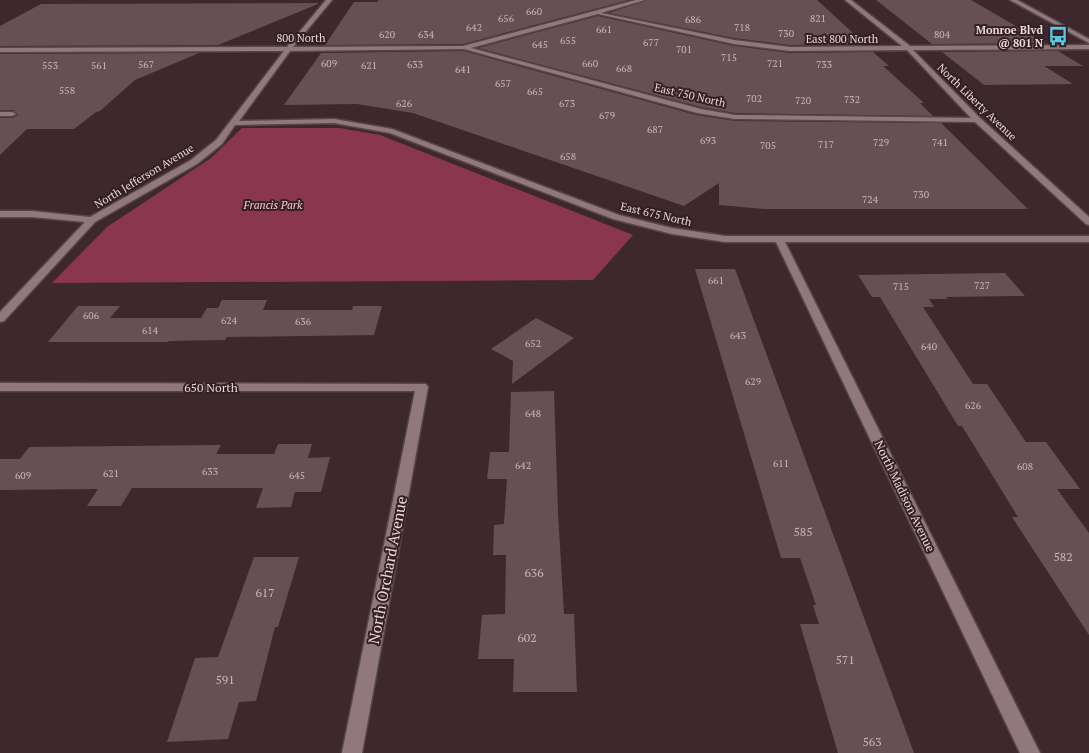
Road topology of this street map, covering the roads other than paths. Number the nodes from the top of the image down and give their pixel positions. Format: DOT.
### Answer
graph roads {
  1 [pos="329,0"];
  2 [pos="642,0"];
  3 [pos="848,0"];
  4 [pos="1013,0"];
  5 [pos="598,13"];
  6 [pos="1089,42"];
  7 [pos="1089,47"];
  8 [pos="289,48"];
  9 [pos="463,48"];
  10 [pos="908,48"];
  11 [pos="0,50"];
  12 [pos="0,114"];
  13 [pos="12,114"];
  14 [pos="977,120"];
  15 [pos="234,123"];
  16 [pos="0,214"];
  17 [pos="92,220"];
  18 [pos="1089,222"];
  19 [pos="779,239"];
  20 [pos="1089,239"];
  21 [pos="0,319"];
  22 [pos="0,387"];
  23 [pos="422,387"];
  24 [pos="352,753"];
  25 [pos="1030,753"];
  1 -- 8 [label="street, North Jefferson Avenue"];
  2 -- 5 [label="street, 800 North"];
  3 -- 10 [label="street, North Liberty Avenue"];
  4 -- 6 [label="street"];
  5 -- 9 [label="street, 800 North"];
  5 -- 10 [label="street, East 800 North"];
  7 -- 10 [label="street, East 800 North"];
  8 -- 9 [label="street, 800 North"];
  8 -- 11 [label="street, 800 North"];
  8 -- 15 [label="street, North Jefferson Avenue"];
  9 -- 14 [label="street, East 750 North"];
  10 -- 14 [label="street, North Liberty Avenue"];
  12 -- 13 [label="street"];
  14 -- 18 [label="street, North Liberty Avenue"];
  15 -- 17 [label="street, North Jefferson Avenue"];
  15 -- 19 [label="street, East 675 North"];
  16 -- 17 [label="street"];
  17 -- 21 [label="street, North Jefferson Avenue"];
  19 -- 20 [label="street, East 675 North"];
  19 -- 25 [label="street, North Madison Avenue"];
  22 -- 23 [label="street, 650 North"];
  23 -- 24 [label="street, North Orchard Avenue"];
}
